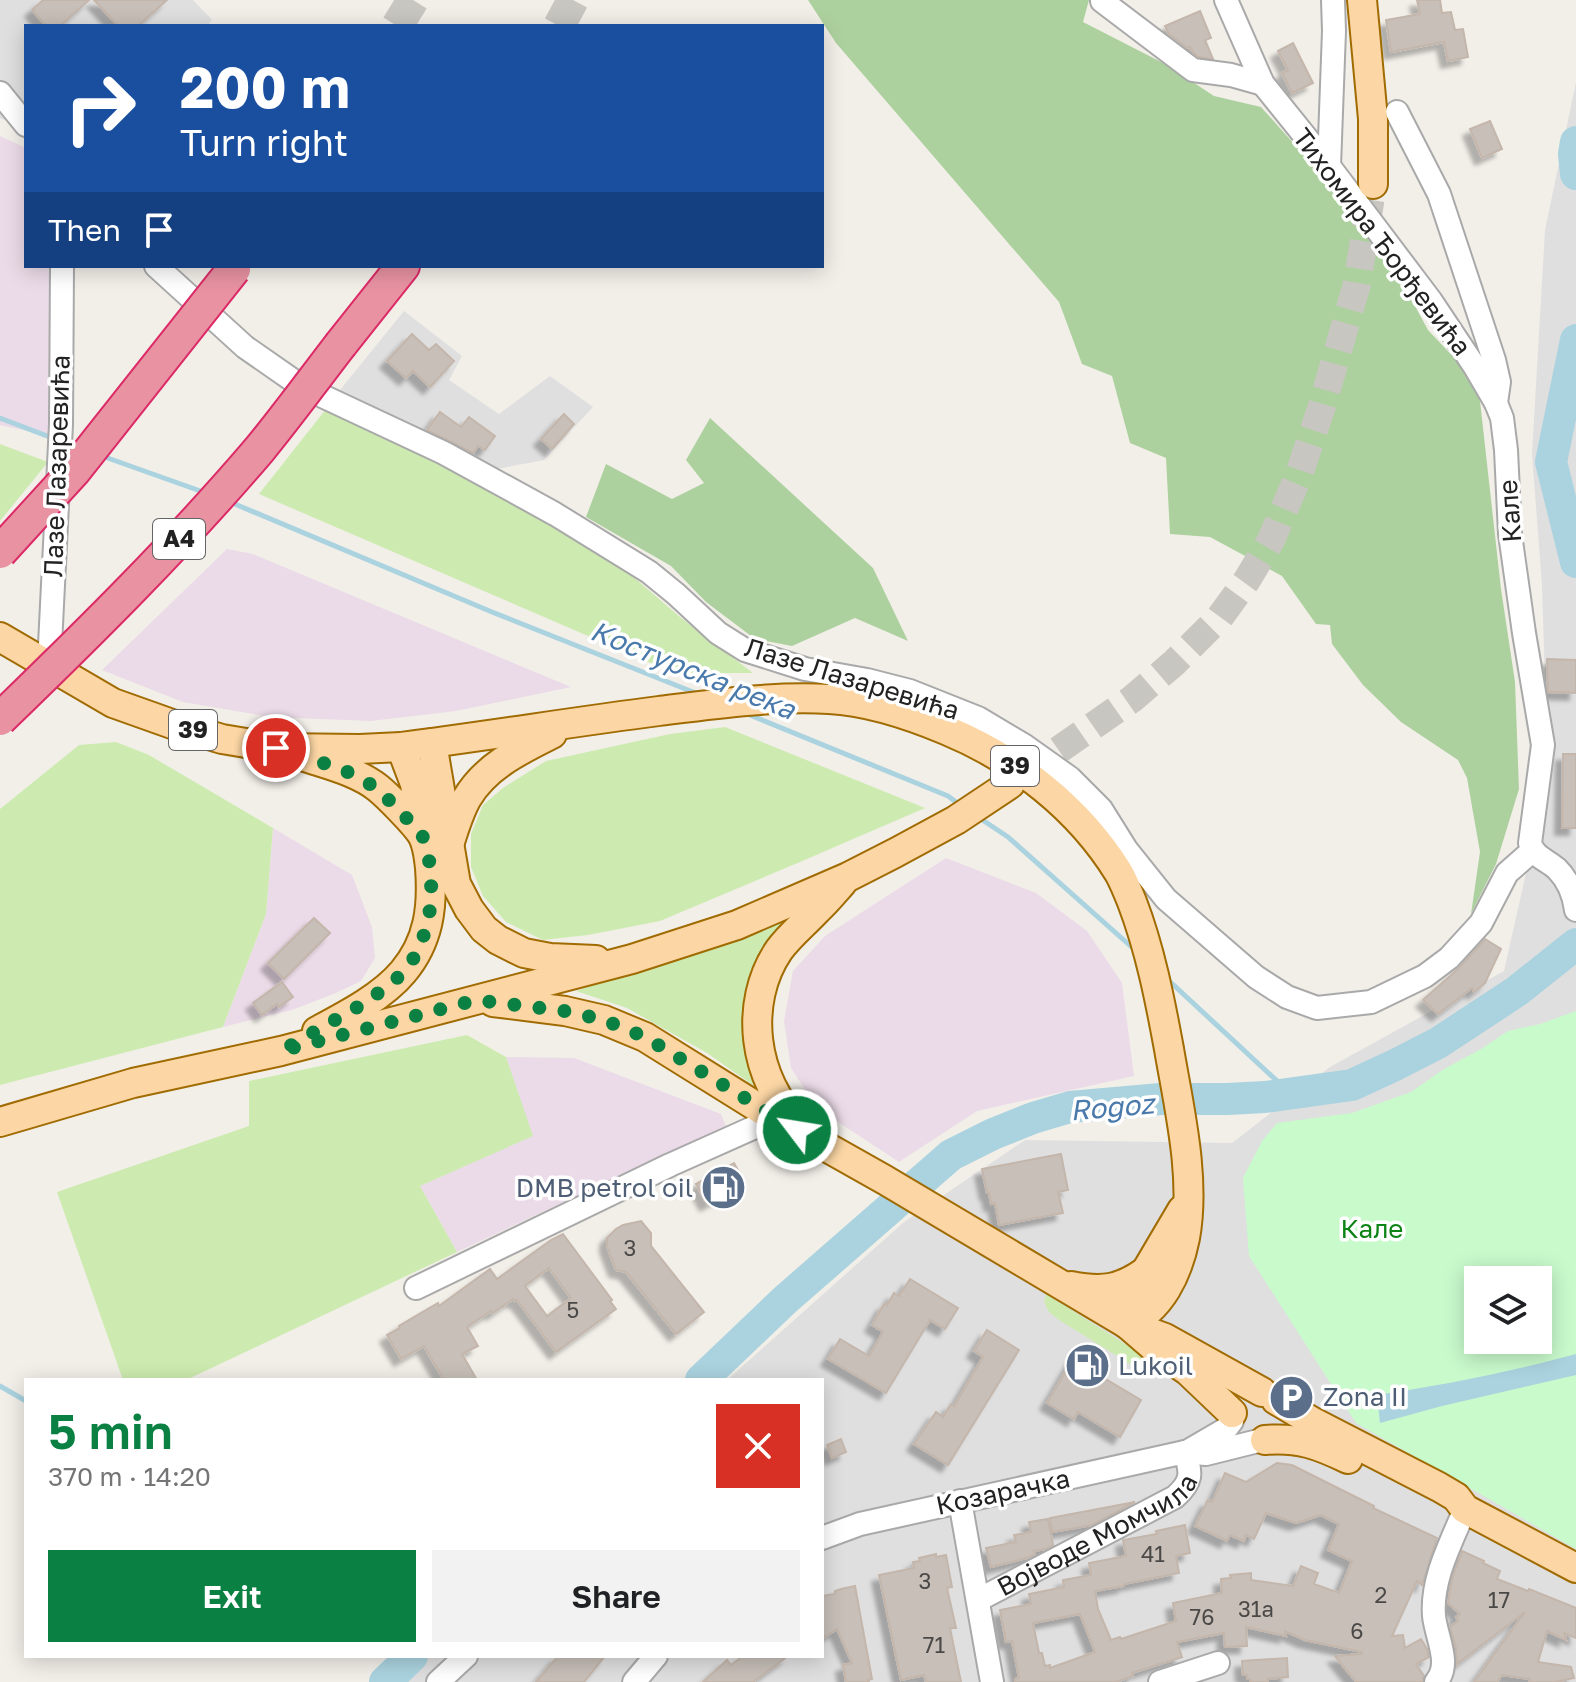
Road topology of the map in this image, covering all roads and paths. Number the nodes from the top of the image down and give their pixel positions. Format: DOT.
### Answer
graph roads {
  1 [pos="1226,0"];
  2 [pos="1333,0"];
  3 [pos="1362,0"];
  4 [pos="1102,1"];
  5 [pos="1263,84"];
  6 [pos="0,93"];
  7 [pos="1397,112"];
  8 [pos="24,123"];
  9 [pos="1329,166"];
  10 [pos="1373,184"];
  11 [pos="62,268"];
  12 [pos="158,268"];
  13 [pos="236,268"];
  14 [pos="401,268"];
  15 [pos="1496,403"];
  16 [pos="0,552"];
  17 [pos="0,637"];
  18 [pos="49,665"];
  19 [pos="0,719"];
  20 [pos="573,723"];
  21 [pos="432,743"];
  22 [pos="401,747"];
  23 [pos="276,748"];
  24 [pos="1003,789"];
  25 [pos="422,834"];
  26 [pos="448,846"];
  27 [pos="1532,851"];
  28 [pos="848,877"];
  29 [pos="1576,910"];
  30 [pos="632,959"];
  31 [pos="476,1000"];
  32 [pos="281,1051"];
  33 [pos="775,1118"];
  34 [pos="0,1122"];
  35 [pos="818,1142"];
  36 [pos="1158,1276"];
  37 [pos="1061,1284"];
  38 [pos="416,1288"];
  39 [pos="1127,1324"];
  40 [pos="1195,1354"];
  41 [pos="1269,1396"];
  42 [pos="1232,1417"];
  43 [pos="1261,1440"];
  44 [pos="1185,1452"];
  45 [pos="960,1501"];
  46 [pos="1465,1509"];
  47 [pos="824,1537"];
  48 [pos="1576,1568"];
  49 [pos="978,1600"];
  50 [pos="464,1658"];
  51 [pos="654,1658"];
  52 [pos="1218,1663"];
  53 [pos="438,1682"];
  54 [pos="634,1682"];
  55 [pos="992,1682"];
  56 [pos="1160,1682"];
  57 [pos="1436,1682"];
  1 -- 5 [label="street, Тихомира Ђорђевића"];
  2 -- 9 [label="street"];
  3 -- 10 [label="main road"];
  4 -- 5 [label="street"];
  5 -- 9 [label="street, Тихомира Ђорђевића"];
  6 -- 8 [label="street"];
  7 -- 15 [label="street, Кале"];
  9 -- 15 [label="street, Тихомира Ђорђевића"];
  11 -- 18 [label="street, Лазе Лазаревића"];
  12 -- 27 [label="street, Лазе Лазаревића"];
  13 -- 16 [label="highway, bridge"];
  14 -- 19 [label="highway, A4, bridge"];
  15 -- 27 [label="street, Кале"];
  17 -- 18 [label="main road, 39"];
  18 -- 23 [label="main road, 39"];
  20 -- 21 [label="main road, 39"];
  20 -- 26 [label="main road"];
  20 -- 36 [label="main road, 39"];
  21 -- 22 [label="main road, 39"];
  21 -- 26 [label="main road"];
  22 -- 23 [label="main road, 39"];
  22 -- 25 [label="main road"];
  23 -- 25 [label="main road"];
  24 -- 28 [label="main road"];
  25 -- 32 [label="main road"];
  26 -- 30 [label="main road"];
  27 -- 29 [label="street"];
  28 -- 30 [label="main road"];
  28 -- 35 [label="main road"];
  30 -- 31 [label="main road"];
  31 -- 32 [label="main road"];
  31 -- 33 [label="main road"];
  32 -- 34 [label="main road"];
  33 -- 35 [label="main road"];
  33 -- 38 [label="street"];
  35 -- 37 [label="main road"];
  36 -- 37 [label="main road"];
  36 -- 39 [label="main road, 39"];
  36 -- 40 [label="main road"];
  37 -- 39 [label="main road"];
  39 -- 40 [label="main road"];
  39 -- 42 [label="main road"];
  40 -- 41 [label="main road"];
  41 -- 42 [label="main road"];
  41 -- 43 [label="main road"];
  41 -- 46 [label="main road"];
  42 -- 43 [label="main road"];
  42 -- 44 [label="street, Козарачка"];
  43 -- 44 [label="street, Козарачка"];
  43 -- 46 [label="main road"];
  44 -- 45 [label="street, Козарачка"];
  44 -- 49 [label="street, Војводе Момчила"];
  45 -- 47 [label="street, Козарачка"];
  45 -- 49 [label="street"];
  46 -- 48 [label="main road"];
  46 -- 57 [label="street"];
  49 -- 55 [label="street"];
  50 -- 53 [label="street"];
  51 -- 54 [label="street"];
  52 -- 56 [label="street"];
}
